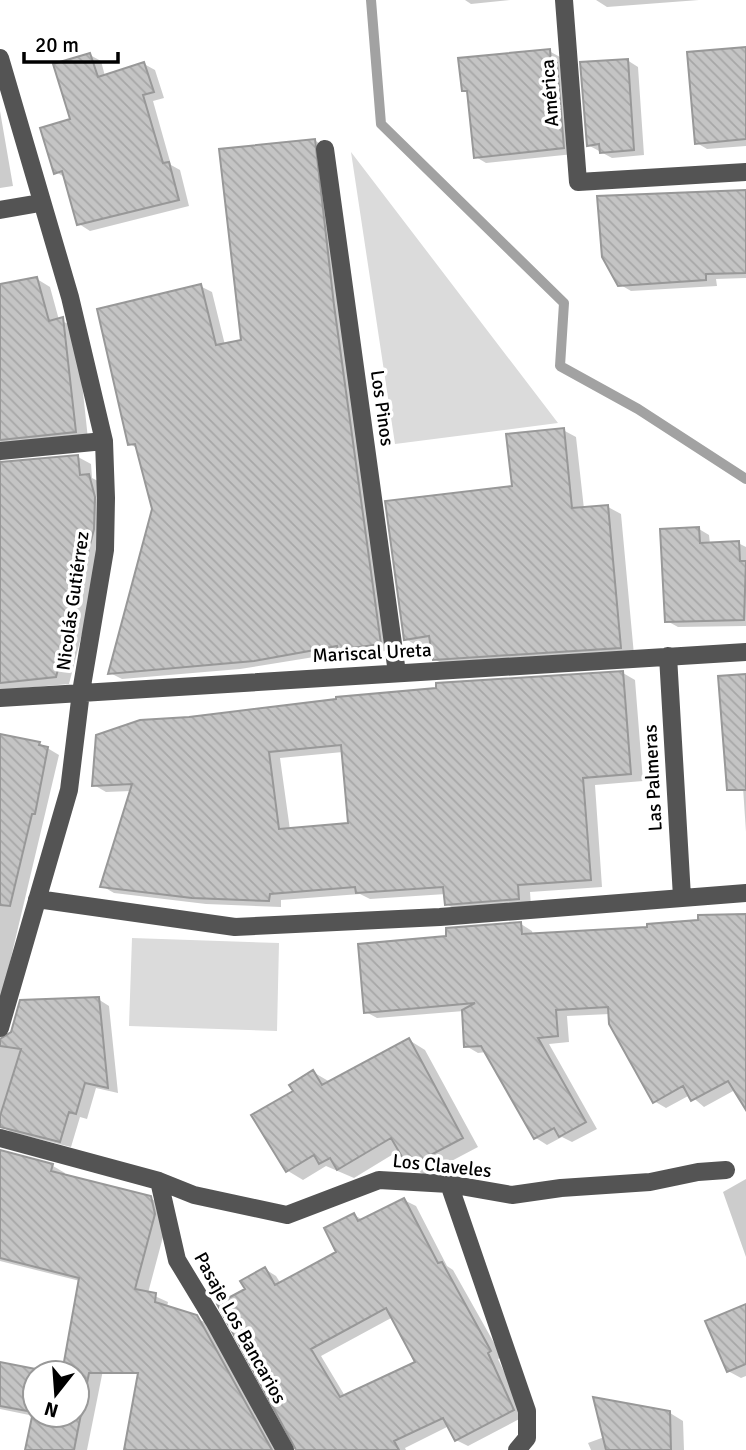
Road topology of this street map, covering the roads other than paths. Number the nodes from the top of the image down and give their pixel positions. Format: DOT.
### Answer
graph roads {
  1 [pos="564,0"];
  2 [pos="0,58"];
  3 [pos="325,149"];
  4 [pos="746,172"];
  5 [pos="40,203"];
  6 [pos="0,210"];
  7 [pos="104,441"];
  8 [pos="0,451"];
  9 [pos="746,652"];
  10 [pos="668,656"];
  11 [pos="397,673"];
  12 [pos="81,692"];
  13 [pos="0,698"];
  14 [pos="746,893"];
  15 [pos="682,897"];
  16 [pos="37,899"];
  17 [pos="0,1028"];
  18 [pos="0,1138"];
  19 [pos="726,1170"];
  20 [pos="159,1181"];
  21 [pos="449,1184"];
  22 [pos="522,1444"];
  23 [pos="285,1450"];
  1 -- 4 [label="street, América"];
  2 -- 5 [label="street, Nicolás Gutiérrez"];
  3 -- 11 [label="street, Los Pinos"];
  5 -- 6 [label="street"];
  5 -- 7 [label="street, Nicolás Gutiérrez"];
  7 -- 8 [label="street"];
  7 -- 12 [label="street, Nicolás Gutiérrez"];
  9 -- 10 [label="street, Mariscal Ureta"];
  10 -- 11 [label="street, Mariscal Ureta"];
  10 -- 15 [label="street, Las Palmeras"];
  11 -- 12 [label="street, Mariscal Ureta"];
  12 -- 13 [label="street, Mariscal Ureta"];
  12 -- 16 [label="street, Nicolás Gutiérrez"];
  14 -- 15 [label="street"];
  15 -- 16 [label="street"];
  16 -- 17 [label="street, Nicolás Gutiérrez"];
  18 -- 20 [label="street, Los Claveles"];
  19 -- 21 [label="street, Los Claveles"];
  20 -- 21 [label="street, Los Claveles"];
  20 -- 23 [label="street, Pasaje Los Bancarios"];
  21 -- 22 [label="street"];
}
